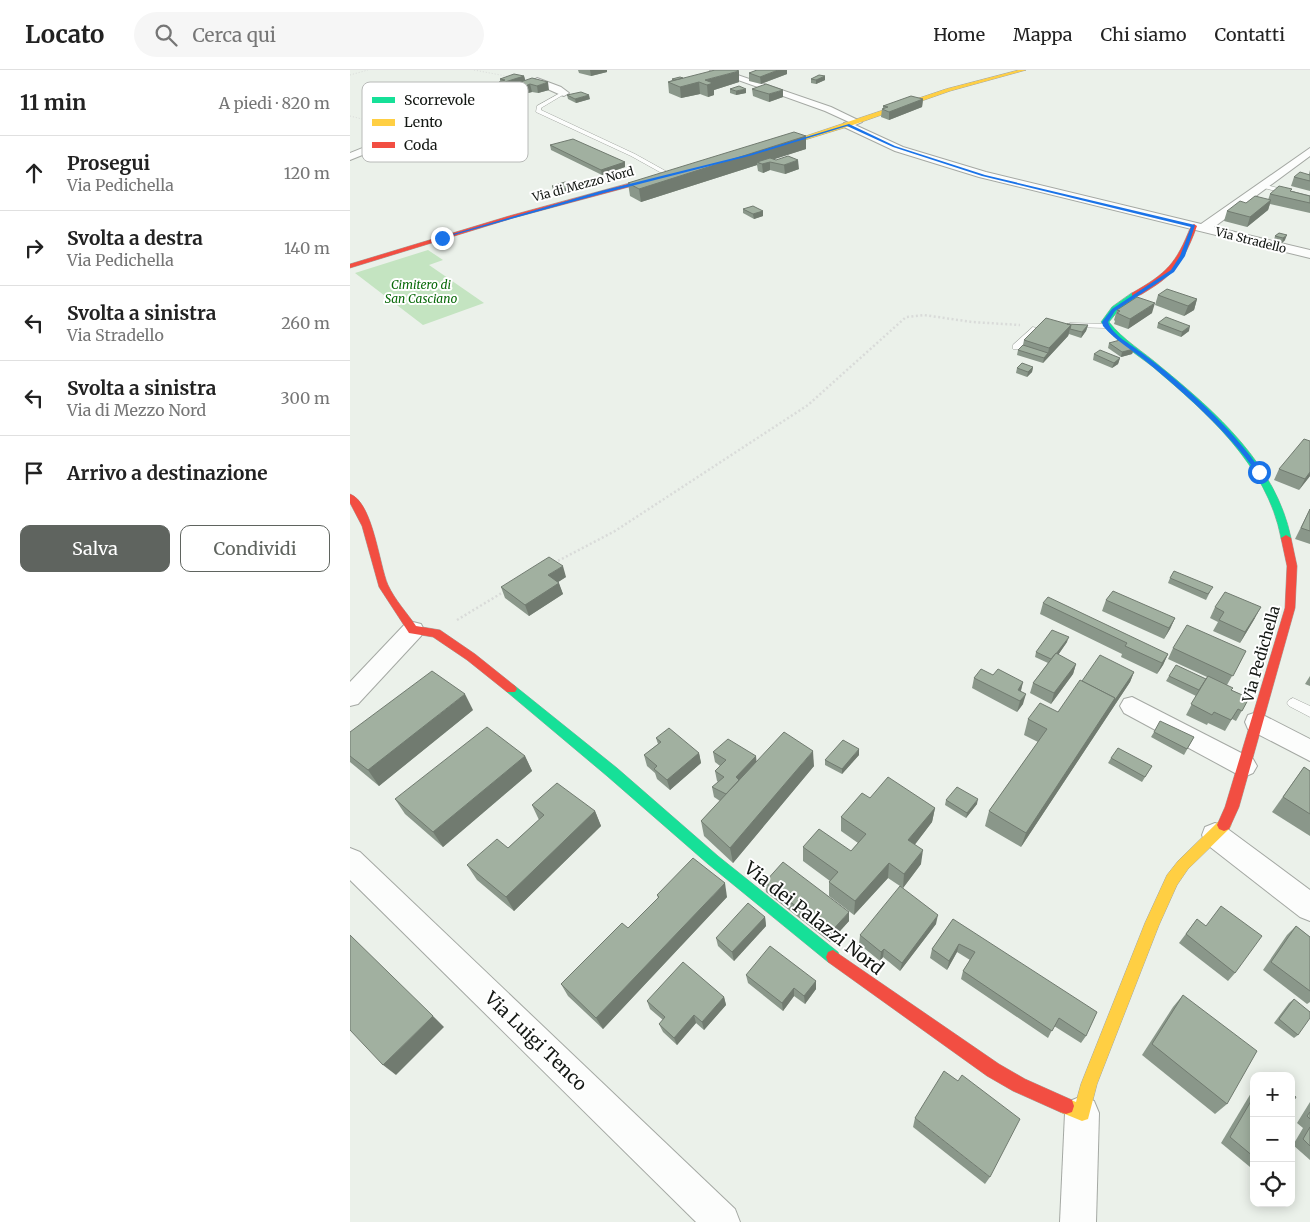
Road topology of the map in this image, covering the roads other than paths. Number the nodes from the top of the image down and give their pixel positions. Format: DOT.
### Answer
graph roads {
  1 [pos="714,70"];
  2 [pos="1024,70"];
  3 [pos="524,82"];
  4 [pos="564,93"];
  5 [pos="852,123"];
  6 [pos="362,151"];
  7 [pos="1310,151"];
  8 [pos="760,152"];
  9 [pos="350,156"];
  10 [pos="673,174"];
  11 [pos="1262,186"];
  12 [pos="1310,198"];
  13 [pos="1199,227"];
  14 [pos="1310,254"];
  15 [pos="350,266"];
  16 [pos="1043,325"];
  17 [pos="1061,325"];
  18 [pos="1106,326"];
  19 [pos="1016,348"];
  20 [pos="350,497"];
  21 [pos="413,630"];
  22 [pos="350,698"];
  23 [pos="1292,703"];
  24 [pos="1132,706"];
  25 [pos="1310,712"];
  26 [pos="1257,722"];
  27 [pos="1310,751"];
  28 [pos="1244,766"];
  29 [pos="1215,835"];
  30 [pos="350,861"];
  31 [pos="1310,907"];
  32 [pos="1082,1113"];
  33 [pos="722,1222"];
  34 [pos="1078,1222"];
  1 -- 5 [label="street, Via Stradello"];
  2 -- 5 [label="street"];
  3 -- 4 [label="street"];
  4 -- 10 [label="lane"];
  5 -- 8 [label="street"];
  5 -- 13 [label="street, Via Stradello"];
  6 -- 9 [label="street"];
  7 -- 11 [label="street"];
  10 -- 15 [label="street, Via di Mezzo Nord"];
  11 -- 12 [label="lane"];
  11 -- 13 [label="street"];
  13 -- 14 [label="street, Via Stradello"];
  13 -- 18 [label="street"];
  16 -- 19 [label="lane"];
  17 -- 18 [label="lane"];
  18 -- 26 [label="street, Via Pedichella"];
  20 -- 21 [label="street"];
  21 -- 22 [label="street"];
  21 -- 32 [label="street, Via dei Palazzi Nord"];
  23 -- 25 [label="lane"];
  24 -- 28 [label="street"];
  26 -- 27 [label="street"];
  26 -- 28 [label="street, Via Pedichella"];
  28 -- 29 [label="street, Via Pedichella"];
  29 -- 31 [label="street"];
  29 -- 32 [label="street"];
  30 -- 33 [label="street, Via Luigi Tenco"];
  32 -- 34 [label="street"];
}
